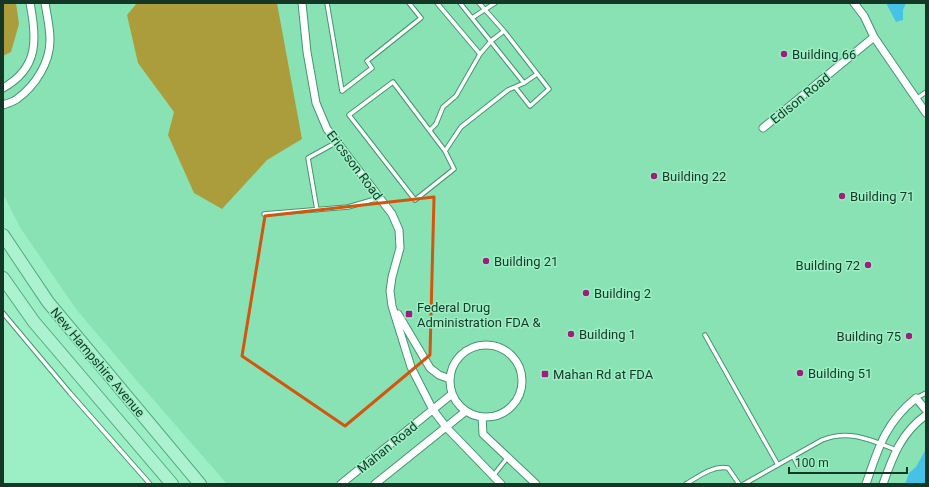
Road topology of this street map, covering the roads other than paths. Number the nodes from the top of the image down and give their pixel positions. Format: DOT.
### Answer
graph roads {
  1 [pos="30,3"];
  2 [pos="45,3"];
  3 [pos="302,3"];
  4 [pos="327,3"];
  5 [pos="409,3"];
  6 [pos="437,3"];
  7 [pos="460,3"];
  8 [pos="479,3"];
  9 [pos="495,3"];
  10 [pos="854,3"];
  11 [pos="484,9"];
  12 [pos="472,18"];
  13 [pos="504,31"];
  14 [pos="874,37"];
  15 [pos="490,41"];
  16 [pos="480,54"];
  17 [pos="537,74"];
  18 [pos="524,83"];
  19 [pos="515,87"];
  20 [pos="3,88"];
  21 [pos="926,92"];
  22 [pos="916,99"];
  23 [pos="3,105"];
  24 [pos="925,110"];
  25 [pos="763,128"];
  26 [pos="430,130"];
  27 [pos="337,142"];
  28 [pos="445,151"];
  29 [pos="380,198"];
  30 [pos="317,210"];
  31 [pos="264,214"];
  32 [pos="3,234"];
  33 [pos="3,278"];
  34 [pos="392,306"];
  35 [pos="3,313"];
  36 [pos="705,335"];
  37 [pos="450,379"];
  38 [pos="926,392"];
  39 [pos="452,394"];
  40 [pos="916,398"];
  41 [pos="433,410"];
  42 [pos="926,410"];
  43 [pos="466,411"];
  44 [pos="926,415"];
  45 [pos="482,417"];
  46 [pos="446,427"];
  47 [pos="880,444"];
  48 [pos="896,450"];
  49 [pos="793,456"];
  50 [pos="508,457"];
  51 [pos="778,465"];
  52 [pos="798,466"];
  53 [pos="493,476"];
  54 [pos="150,484"];
  55 [pos="172,484"];
  56 [pos="200,484"];
  57 [pos="341,484"];
  58 [pos="375,484"];
  59 [pos="501,484"];
  60 [pos="536,484"];
  61 [pos="686,484"];
  62 [pos="739,484"];
  63 [pos="744,484"];
  64 [pos="866,484"];
  65 [pos="883,484"];
  1 -- 20 [label="street"];
  2 -- 23 [label="street"];
  3 -- 27 [label="street, Ericsson Road"];
  4 -- 5 [label="lane"];
  6 -- 16 [label="lane"];
  7 -- 12 [label="lane"];
  8 -- 11 [label="lane"];
  9 -- 11 [label="lane"];
  10 -- 14 [label="street"];
  11 -- 12 [label="lane"];
  11 -- 13 [label="lane"];
  12 -- 15 [label="lane"];
  13 -- 15 [label="lane"];
  13 -- 17 [label="lane"];
  14 -- 22 [label="street"];
  14 -- 25 [label="street, Edison Road"];
  15 -- 16 [label="lane"];
  15 -- 18 [label="lane"];
  16 -- 26 [label="lane"];
  17 -- 18 [label="lane"];
  17 -- 19 [label="lane"];
  18 -- 19 [label="lane"];
  19 -- 28 [label="lane"];
  21 -- 22 [label="lane"];
  22 -- 24 [label="street"];
  26 -- 28 [label="lane"];
  26 -- 28 [label="lane"];
  27 -- 29 [label="street, Ericsson Road"];
  27 -- 30 [label="lane"];
  29 -- 30 [label="lane"];
  29 -- 34 [label="street, Ericsson Road"];
  30 -- 31 [label="lane"];
  32 -- 56 [label="main road, New Hampshire Avenue"];
  33 -- 55 [label="main road, New Hampshire Avenue"];
  34 -- 37 [label="street"];
  34 -- 41 [label="street"];
  35 -- 54 [label="lane"];
  36 -- 51 [label="lane"];
  37 -- 39 [label="street"];
  37 -- 45 [label="street"];
  38 -- 40 [label="lane"];
  39 -- 41 [label="street, Mahan Road"];
  39 -- 43 [label="street"];
  40 -- 42 [label="street"];
  40 -- 47 [label="street"];
  41 -- 46 [label="street"];
  41 -- 57 [label="street, Mahan Road"];
  43 -- 45 [label="street"];
  43 -- 46 [label="street, Mahan Road"];
  44 -- 48 [label="street"];
  45 -- 50 [label="street"];
  46 -- 53 [label="street"];
  46 -- 58 [label="street, Mahan Road"];
  47 -- 48 [label="lane"];
  47 -- 49 [label="lane"];
  47 -- 64 [label="street"];
  48 -- 65 [label="street"];
  49 -- 51 [label="lane"];
  49 -- 52 [label="lane"];
  50 -- 53 [label="lane"];
  50 -- 60 [label="street"];
  51 -- 63 [label="lane"];
  53 -- 59 [label="street"];
  61 -- 62 [label="lane"];
}
